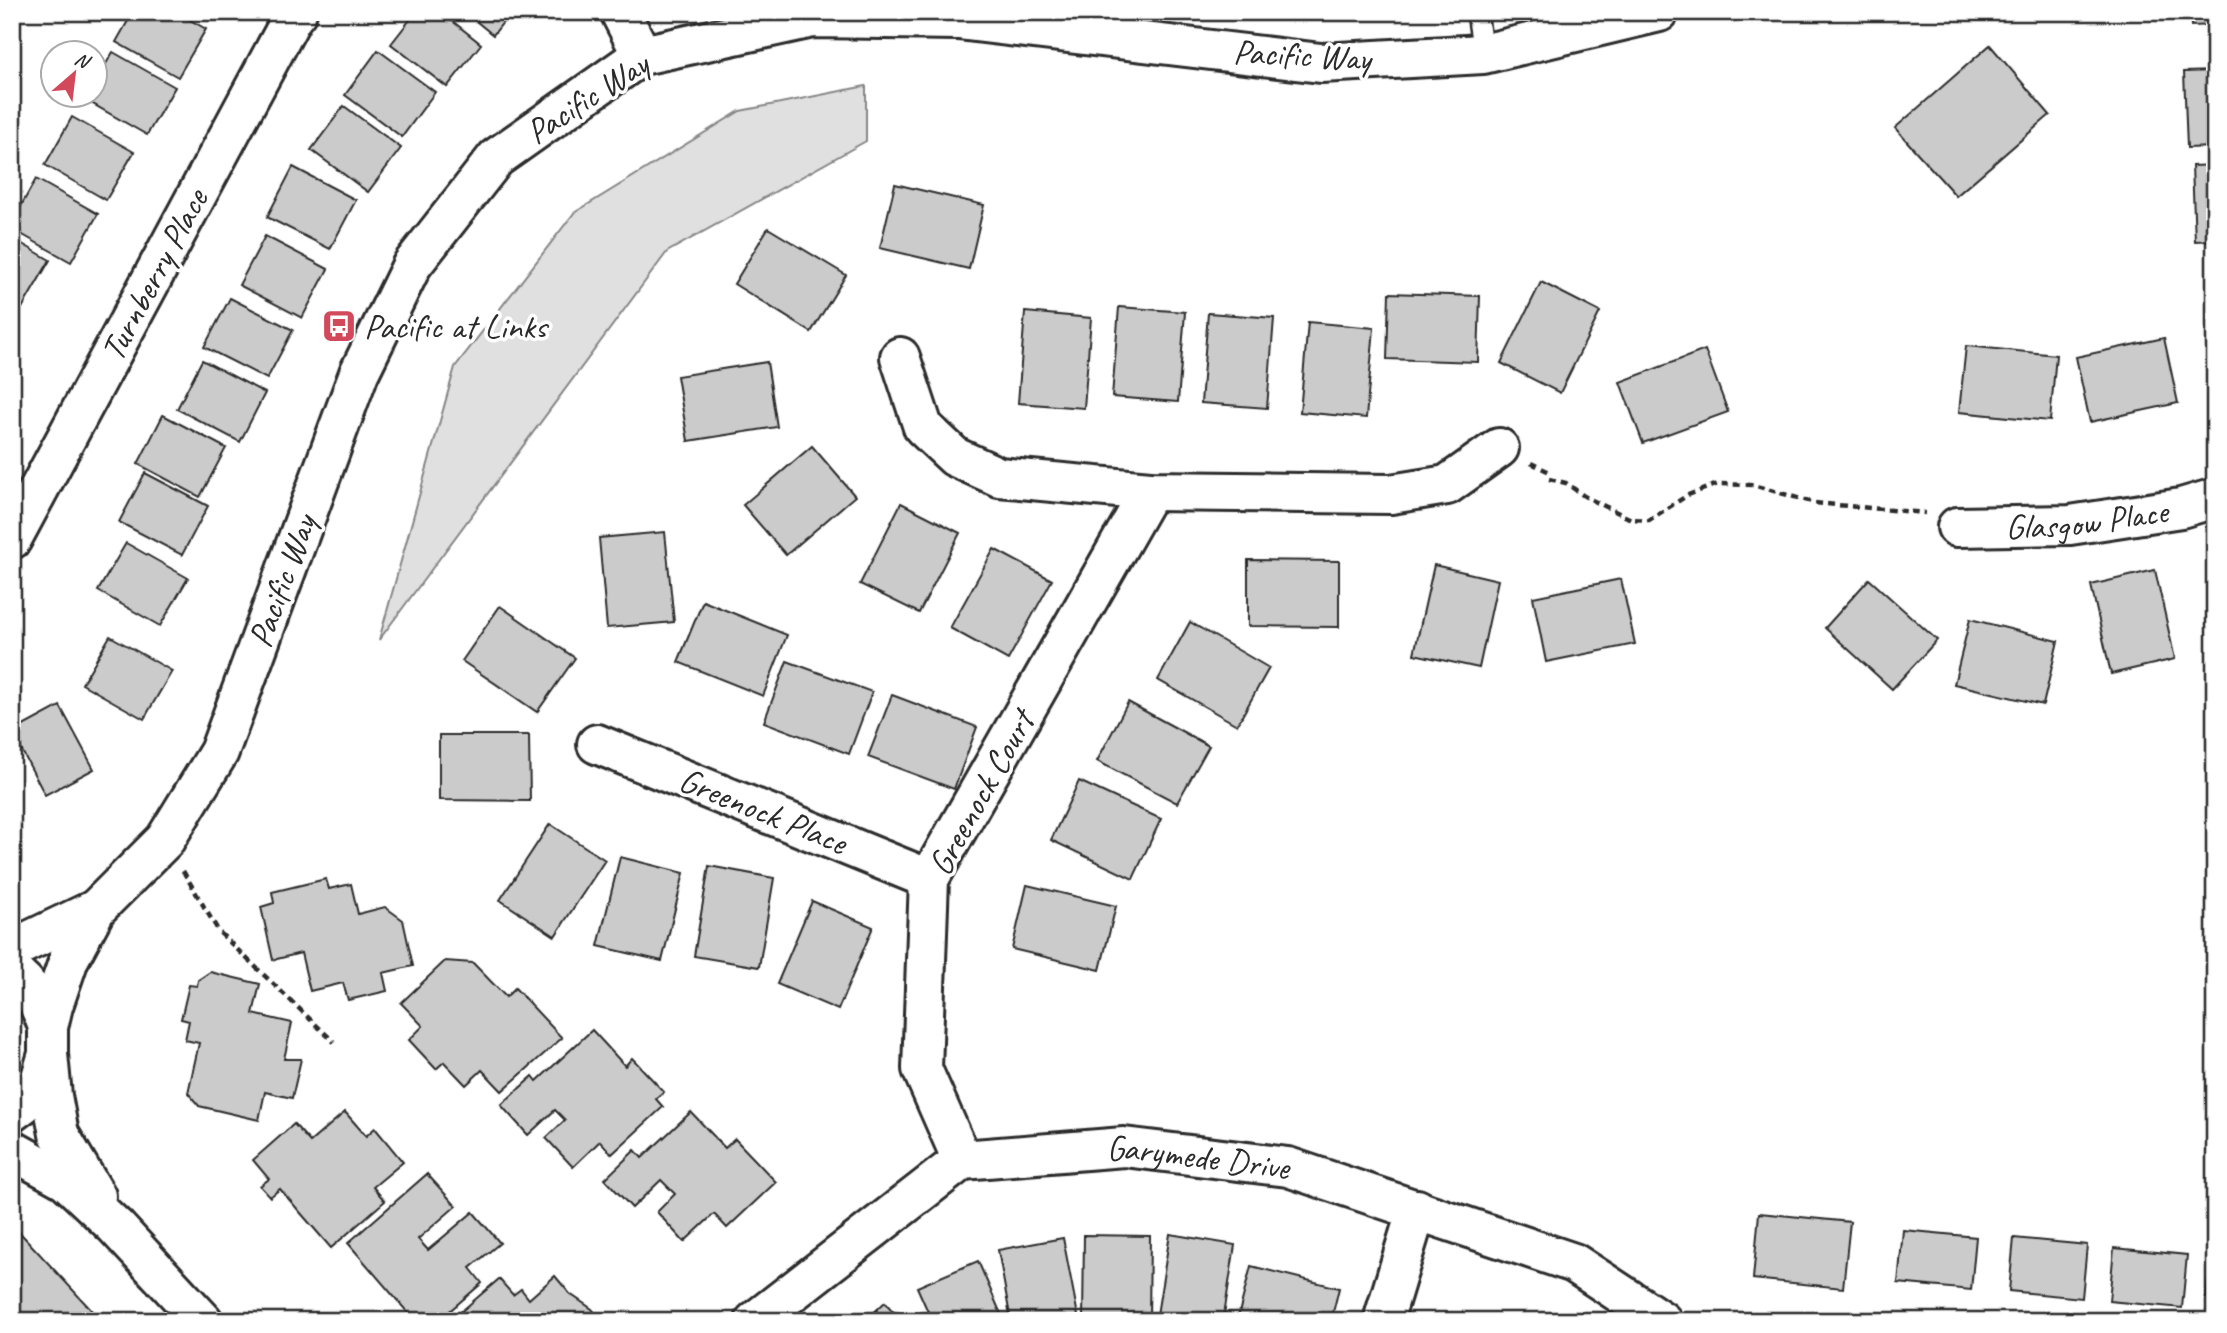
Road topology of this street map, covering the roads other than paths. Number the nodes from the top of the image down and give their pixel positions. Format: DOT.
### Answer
graph roads {
  1 [pos="297,12"];
  2 [pos="620,12"];
  3 [pos="1477,12"];
  4 [pos="1659,12"];
  5 [pos="1483,54"];
  6 [pos="642,55"];
  7 [pos="900,356"];
  8 [pos="1499,448"];
  9 [pos="1150,491"];
  10 [pos="2215,498"];
  11 [pos="1945,521"];
  12 [pos="12,539"];
  13 [pos="597,744"];
  14 [pos="929,879"];
  15 [pos="96,909"];
  16 [pos="12,950"];
  17 [pos="12,972"];
  18 [pos="48,1041"];
  19 [pos="12,1112"];
  20 [pos="12,1150"];
  21 [pos="962,1160"];
  22 [pos="1417,1209"];
  23 [pos="116,1227"];
  24 [pos="203,1321"];
  25 [pos="755,1321"];
  26 [pos="1383,1321"];
  27 [pos="1662,1321"];
  1 -- 12 [label="street, Turnberry Place"];
  2 -- 6 [label="street"];
  3 -- 5 [label="lane"];
  4 -- 5 [label="street, Pacific Way"];
  5 -- 6 [label="street, Pacific Way"];
  6 -- 15 [label="street, Pacific Way"];
  7 -- 9 [label="street"];
  8 -- 9 [label="street"];
  9 -- 14 [label="street, Greenock Court"];
  10 -- 11 [label="street, Glasgow Place"];
  13 -- 14 [label="street, Greenock Place"];
  14 -- 21 [label="street, Greenock Court"];
  15 -- 16 [label="street, Pacific Way"];
  15 -- 18 [label="street, Pacific Way"];
  17 -- 18 [label="street"];
  18 -- 19 [label="street, Pacific Way"];
  18 -- 23 [label="street"];
  20 -- 23 [label="street"];
  21 -- 22 [label="street, Garymede Drive"];
  21 -- 25 [label="street"];
  22 -- 26 [label="street"];
  22 -- 27 [label="street, Garymede Drive"];
  23 -- 24 [label="street"];
}
